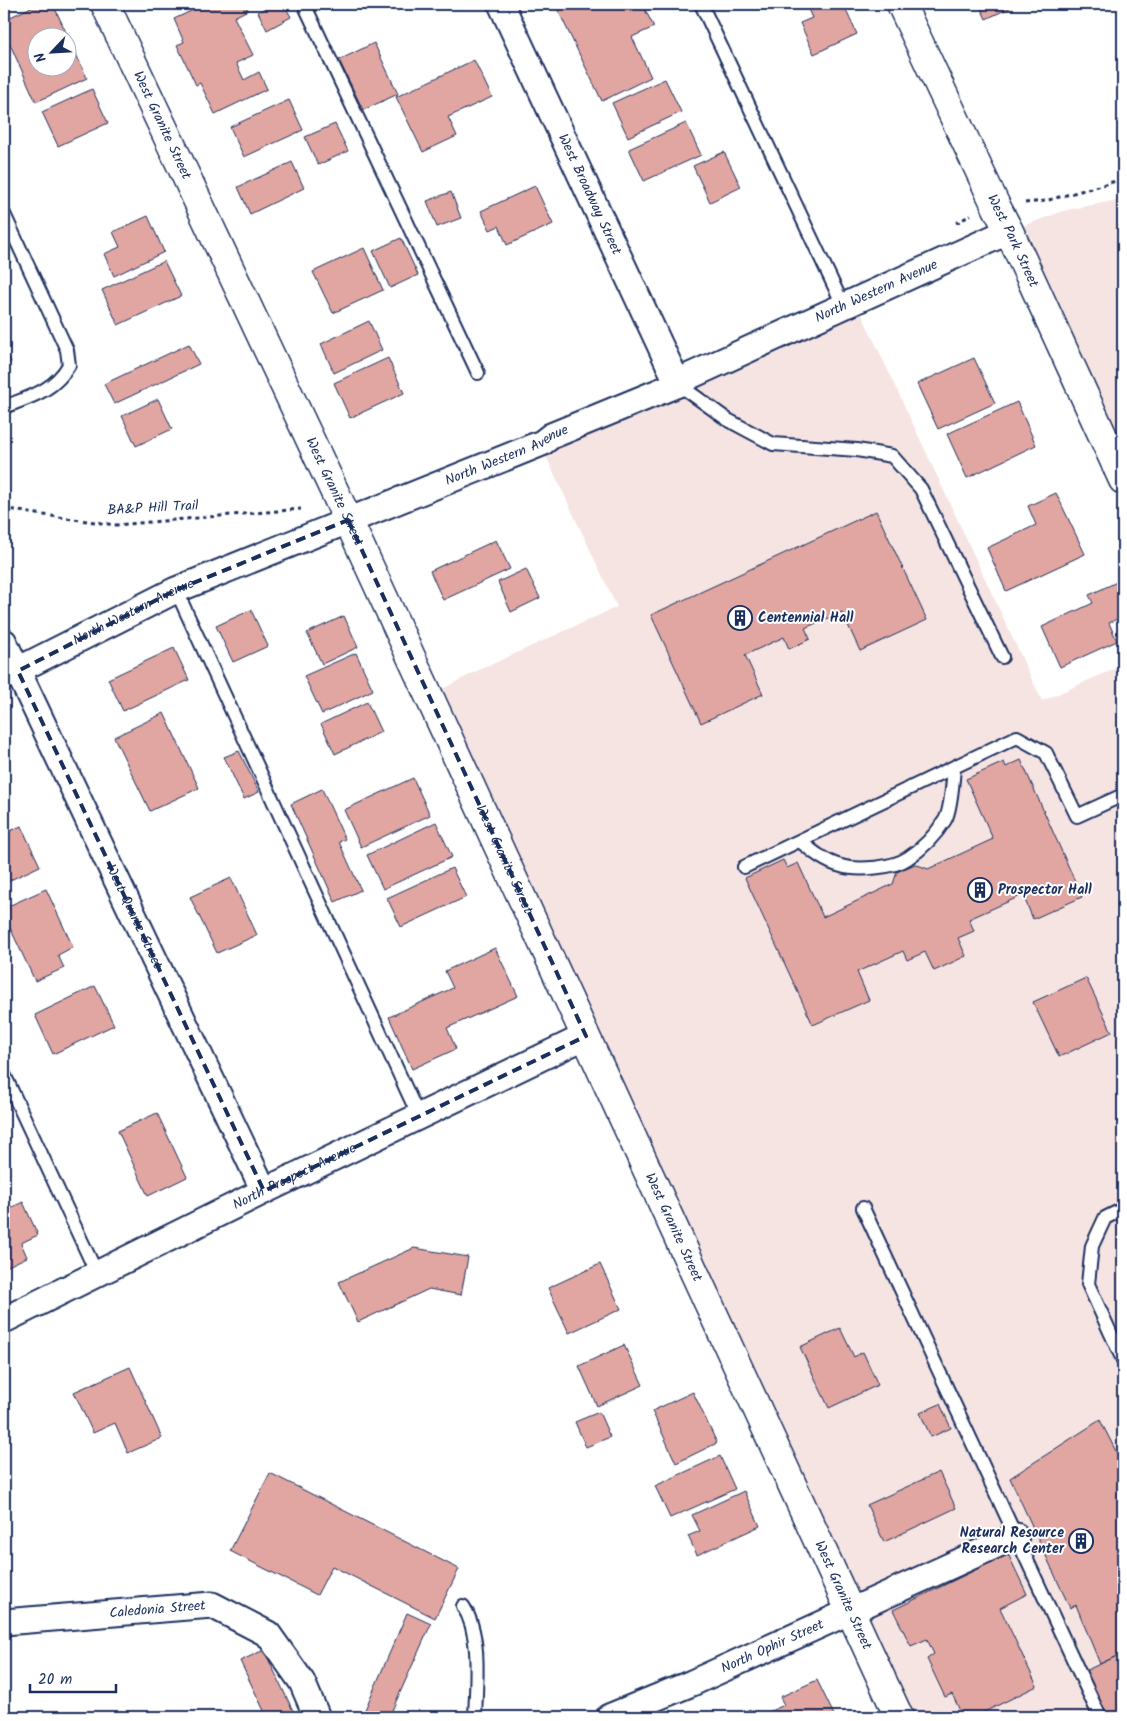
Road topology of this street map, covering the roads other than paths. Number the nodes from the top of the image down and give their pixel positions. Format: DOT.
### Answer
graph roads {
  1 [pos="105,4"];
  2 [pos="304,4"];
  3 [pos="501,4"];
  4 [pos="701,4"];
  5 [pos="902,4"];
  6 [pos="4,214"];
  7 [pos="1009,230"];
  8 [pos="844,307"];
  9 [pos="478,373"];
  10 [pos="678,384"];
  11 [pos="4,407"];
  12 [pos="1123,480"];
  13 [pos="348,520"];
  14 [pos="176,590"];
  15 [pos="4,642"];
  16 [pos="1002,657"];
  17 [pos="11,674"];
  18 [pos="954,767"];
  19 [pos="1123,795"];
  20 [pos="800,841"];
  21 [pos="744,867"];
  22 [pos="586,1036"];
  23 [pos="4,1074"];
  24 [pos="419,1116"];
  25 [pos="264,1191"];
  26 [pos="863,1208"];
  27 [pos="1123,1209"];
  28 [pos="97,1274"];
  29 [pos="4,1320"];
  30 [pos="1123,1360"];
  31 [pos="1016,1536"];
  32 [pos="463,1606"];
  33 [pos="850,1610"];
  34 [pos="4,1622"];
  35 [pos="317,1717"];
  36 [pos="475,1717"];
  37 [pos="609,1717"];
  38 [pos="899,1717"];
  39 [pos="1100,1717"];
  1 -- 13 [label="street, West Granite Street"];
  2 -- 9 [label="lane"];
  3 -- 10 [label="street, West Broadway Street"];
  4 -- 8 [label="lane"];
  5 -- 7 [label="street, West Park Street"];
  6 -- 11 [label="lane"];
  7 -- 8 [label="street, North Western Avenue"];
  7 -- 12 [label="street, West Park Street"];
  8 -- 10 [label="street, North Western Avenue"];
  10 -- 13 [label="street, North Western Avenue"];
  10 -- 16 [label="lane"];
  13 -- 14 [label="street, North Western Avenue"];
  13 -- 22 [label="street, West Granite Street"];
  14 -- 17 [label="street, North Western Avenue"];
  14 -- 24 [label="lane"];
  15 -- 17 [label="street, West Quartz Street"];
  17 -- 25 [label="street, West Quartz Street"];
  18 -- 19 [label="lane"];
  18 -- 20 [label="lane"];
  18 -- 20 [label="lane"];
  20 -- 21 [label="lane"];
  22 -- 24 [label="street, North Prospect Avenue"];
  22 -- 33 [label="street, West Granite Street"];
  23 -- 28 [label="lane"];
  24 -- 25 [label="street, North Prospect Avenue"];
  25 -- 28 [label="street, North Prospect Avenue"];
  26 -- 31 [label="lane"];
  27 -- 30 [label="lane"];
  28 -- 29 [label="street, North Prospect Avenue"];
  31 -- 33 [label="street, North Ophir Street"];
  31 -- 39 [label="lane"];
  32 -- 36 [label="lane"];
  33 -- 37 [label="street, North Ophir Street"];
  33 -- 38 [label="street, West Granite Street"];
  34 -- 35 [label="street, Caledonia Street"];
}
